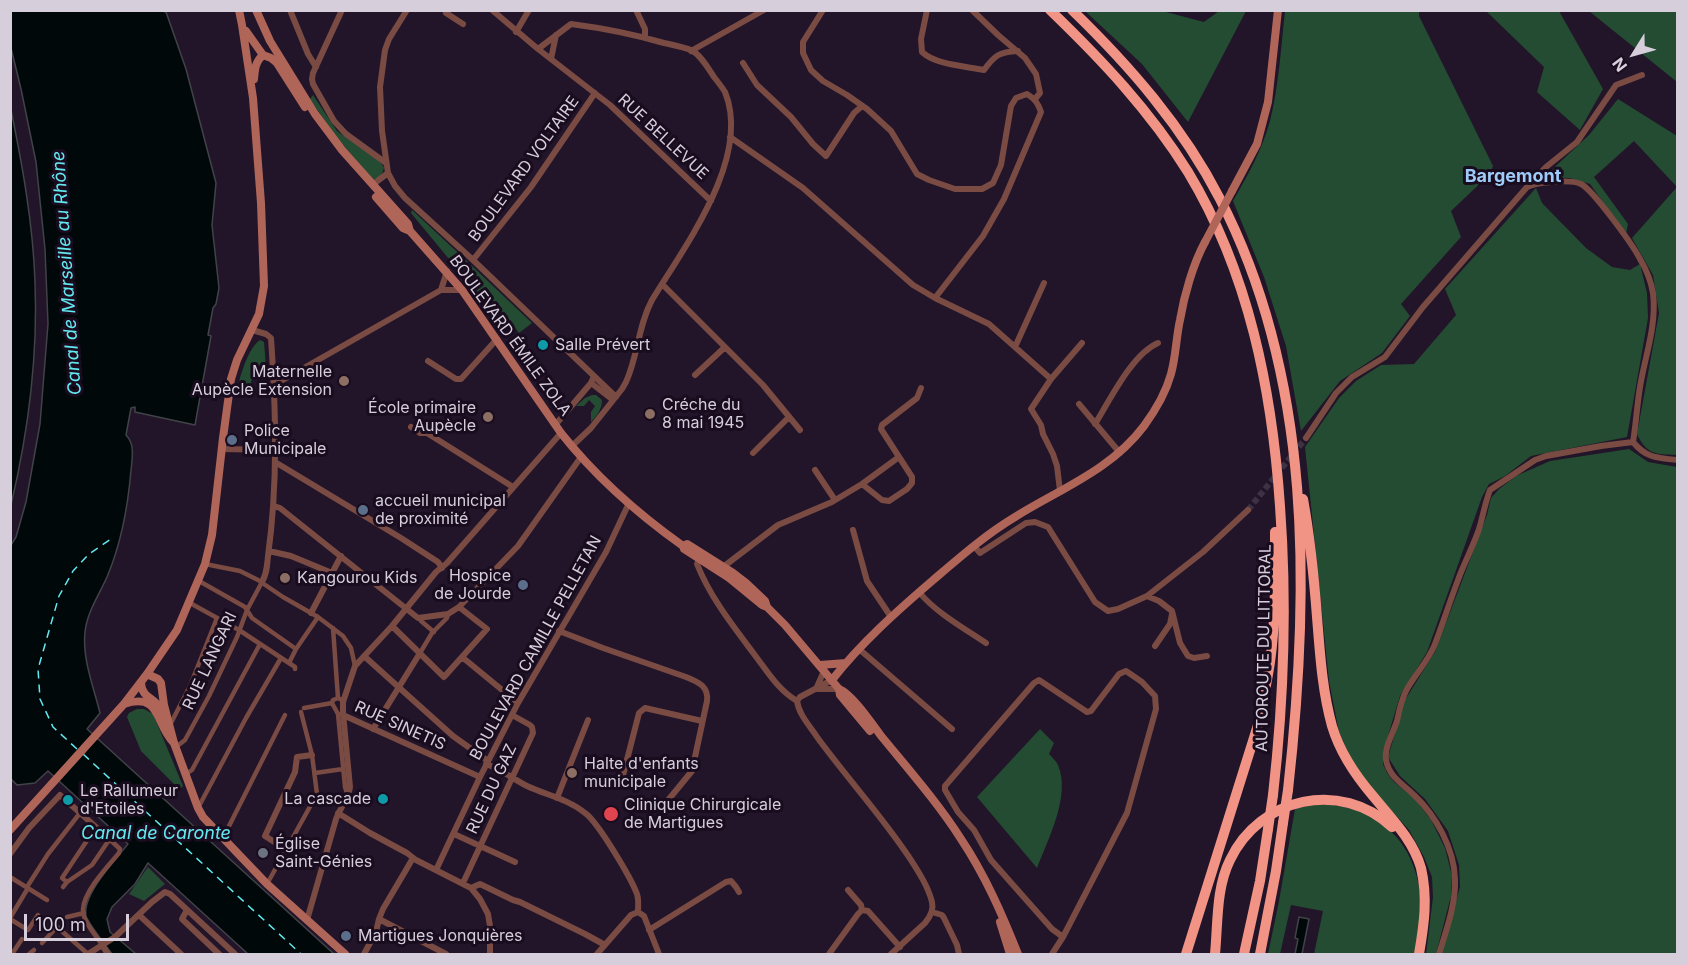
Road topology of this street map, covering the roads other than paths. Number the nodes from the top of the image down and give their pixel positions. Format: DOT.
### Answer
graph roads {
  1 [pos="239,10"];
  2 [pos="256,10"];
  3 [pos="290,10"];
  4 [pos="342,10"];
  5 [pos="407,10"];
  6 [pos="445,10"];
  7 [pos="492,10"];
  8 [pos="530,10"];
  9 [pos="636,10"];
  10 [pos="764,10"];
  11 [pos="823,10"];
  12 [pos="927,10"];
  13 [pos="972,10"];
  14 [pos="1050,10"];
  15 [pos="1072,10"];
  16 [pos="1278,10"];
  17 [pos="463,24"];
  18 [pos="242,25"];
  19 [pos="516,32"];
  20 [pos="556,35"];
  21 [pos="645,37"];
  22 [pos="538,49"];
  23 [pos="692,51"];
  24 [pos="1017,51"];
  25 [pos="263,55"];
  26 [pos="551,59"];
  27 [pos="743,63"];
  28 [pos="315,66"];
  29 [pos="1642,75"];
  30 [pos="595,93"];
  31 [pos="254,98"];
  32 [pos="1035,99"];
  33 [pos="862,106"];
  34 [pos="315,114"];
  35 [pos="730,137"];
  36 [pos="386,163"];
  37 [pos="388,173"];
  38 [pos="372,185"];
  39 [pos="1527,187"];
  40 [pos="405,198"];
  41 [pos="711,201"];
  42 [pos="395,209"];
  43 [pos="410,231"];
  44 [pos="473,260"];
  45 [pos="447,271"];
  46 [pos="1044,283"];
  47 [pos="663,285"];
  48 [pos="441,290"];
  49 [pos="462,290"];
  50 [pos="935,298"];
  51 [pos="252,330"];
  52 [pos="497,339"];
  53 [pos="1082,343"];
  54 [pos="1158,343"];
  55 [pos="725,347"];
  56 [pos="1015,347"];
  57 [pos="428,361"];
  58 [pos="695,375"];
  59 [pos="594,376"];
  60 [pos="1051,379"];
  61 [pos="591,383"];
  62 [pos="274,385"];
  63 [pos="921,388"];
  64 [pos="614,398"];
  65 [pos="1079,404"];
  66 [pos="1287,407"];
  67 [pos="789,417"];
  68 [pos="556,424"];
  69 [pos="1095,424"];
  70 [pos="411,427"];
  71 [pos="800,430"];
  72 [pos="561,433"];
  73 [pos="1306,438"];
  74 [pos="1633,442"];
  75 [pos="572,446"];
  76 [pos="222,449"];
  77 [pos="275,450"];
  78 [pos="1276,451"];
  79 [pos="753,453"];
  80 [pos="1120,453"];
  81 [pos="581,457"];
  82 [pos="899,457"];
  83 [pos="1677,460"];
  84 [pos="275,462"];
  85 [pos="815,470"];
  86 [pos="862,484"];
  87 [pos="513,487"];
  88 [pos="1060,491"];
  89 [pos="835,500"];
  90 [pos="629,503"];
  91 [pos="274,506"];
  92 [pos="1248,510"];
  93 [pos="853,530"];
  94 [pos="974,546"];
  95 [pos="269,551"];
  96 [pos="341,556"];
  97 [pos="701,557"];
  98 [pos="205,564"];
  99 [pos="442,568"];
  100 [pos="721,569"];
  101 [pos="332,573"];
  102 [pos="199,581"];
  103 [pos="262,582"];
  104 [pos="919,592"];
  105 [pos="1147,596"];
  106 [pos="190,603"];
  107 [pos="459,607"];
  108 [pos="406,609"];
  109 [pos="247,610"];
  110 [pos="311,613"];
  111 [pos="448,614"];
  112 [pos="1172,614"];
  113 [pos="318,617"];
  114 [pos="891,617"];
  115 [pos="217,618"];
  116 [pos="420,618"];
  117 [pos="392,626"];
  118 [pos="333,628"];
  119 [pos="239,630"];
  120 [pos="560,631"];
  121 [pos="433,633"];
  122 [pos="986,643"];
  123 [pos="260,644"];
  124 [pos="1155,646"];
  125 [pos="296,649"];
  126 [pos="859,649"];
  127 [pos="420,653"];
  128 [pos="364,656"];
  129 [pos="1207,656"];
  130 [pos="281,657"];
  131 [pos="462,657"];
  132 [pos="289,663"];
  133 [pos="846,663"];
  134 [pos="355,666"];
  135 [pos="822,668"];
  136 [pos="295,669"];
  137 [pos="147,674"];
  138 [pos="832,680"];
  139 [pos="141,683"];
  140 [pos="397,687"];
  141 [pos="839,689"];
  142 [pos="815,690"];
  143 [pos="341,699"];
  144 [pos="797,701"];
  145 [pos="332,703"];
  146 [pos="518,703"];
  147 [pos="123,706"];
  148 [pos="341,714"];
  149 [pos="285,715"];
  150 [pos="512,715"];
  151 [pos="588,720"];
  152 [pos="702,721"];
  153 [pos="170,725"];
  154 [pos="373,729"];
  155 [pos="952,729"];
  156 [pos="175,745"];
  157 [pos="312,755"];
  158 [pos="487,762"];
  159 [pos="343,769"];
  160 [pos="315,773"];
  161 [pos="186,774"];
  162 [pos="480,777"];
  163 [pos="513,777"];
  164 [pos="621,783"];
  165 [pos="348,796"];
  166 [pos="557,798"];
  167 [pos="669,799"];
  168 [pos="198,808"];
  169 [pos="80,813"];
  170 [pos="338,813"];
  171 [pos="96,827"];
  172 [pos="10,830"];
  173 [pos="454,834"];
  174 [pos="108,838"];
  175 [pos="222,838"];
  176 [pos="480,847"];
  177 [pos="287,850"];
  178 [pos="10,854"];
  179 [pos="413,858"];
  180 [pos="515,862"];
  181 [pos="436,870"];
  182 [pos="10,877"];
  183 [pos="463,883"];
  184 [pos="267,884"];
  185 [pos="1424,887"];
  186 [pos="27,888"];
  187 [pos="471,888"];
  188 [pos="848,890"];
  189 [pos="739,892"];
  190 [pos="47,900"];
  191 [pos="186,910"];
  192 [pos="862,910"];
  193 [pos="638,912"];
  194 [pos="932,912"];
  195 [pos="84,913"];
  196 [pos="38,915"];
  197 [pos="139,915"];
  198 [pos="67,917"];
  199 [pos="10,918"];
  200 [pos="379,919"];
  201 [pos="307,920"];
  202 [pos="649,930"];
  203 [pos="1062,936"];
  204 [pos="22,939"];
  205 [pos="42,943"];
  206 [pos="101,944"];
  207 [pos="605,945"];
  208 [pos="900,947"];
  209 [pos="34,950"];
  210 [pos="13,954"];
  211 [pos="29,954"];
  212 [pos="88,954"];
  213 [pos="108,954"];
  214 [pos="181,954"];
  215 [pos="219,954"];
  216 [pos="235,954"];
  217 [pos="345,954"];
  218 [pos="364,954"];
  219 [pos="447,954"];
  220 [pos="490,954"];
  221 [pos="597,954"];
  222 [pos="659,954"];
  223 [pos="829,954"];
  224 [pos="891,954"];
  225 [pos="959,954"];
  226 [pos="1010,954"];
  227 [pos="1018,954"];
  228 [pos="1052,954"];
  229 [pos="1186,954"];
  230 [pos="1215,954"];
  231 [pos="1244,954"];
  232 [pos="1260,954"];
  233 [pos="1419,954"];
  234 [pos="1439,954"];
  1 -- 18 [label="main road"];
  2 -- 34 [label="main road, BOULEVARD ÉMILE ZOLA"];
  3 -- 28 [label="street"];
  4 -- 28 [label="street"];
  5 -- 36 [label="street"];
  6 -- 17 [label="street"];
  7 -- 19 [label="street, RUE BELLEVUE"];
  8 -- 19 [label="street"];
  9 -- 21 [label="street"];
  10 -- 23 [label="street"];
  11 -- 33 [label="street"];
  12 -- 24 [label="street"];
  13 -- 24 [label="street"];
  14 -- 78 [label="highway, AUTOROUTE DU LITTORAL"];
  15 -- 66 [label="highway, AUTOROUTE DU LITTORAL"];
  16 -- 80 [label="main road, bridge"];
  18 -- 25 [label="main road"];
  18 -- 31 [label="main road"];
  19 -- 22 [label="street, RUE BELLEVUE"];
  20 -- 21 [label="street"];
  20 -- 22 [label="street"];
  20 -- 26 [label="street"];
  21 -- 23 [label="street"];
  22 -- 26 [label="street, RUE BELLEVUE"];
  23 -- 35 [label="street"];
  24 -- 32 [label="street"];
  25 -- 31 [label="main road"];
  25 -- 34 [label="main road"];
  25 -- 43 [label="main road, BOULEVARD ÉMILE ZOLA"];
  26 -- 30 [label="street, RUE BELLEVUE"];
  27 -- 33 [label="street"];
  28 -- 36 [label="street"];
  29 -- 39 [label="street"];
  30 -- 41 [label="street, RUE BELLEVUE"];
  30 -- 44 [label="street, BOULEVARD VOLTAIRE"];
  31 -- 51 [label="main road"];
  32 -- 33 [label="street"];
  32 -- 50 [label="street"];
  34 -- 38 [label="main road, BOULEVARD ÉMILE ZOLA"];
  35 -- 41 [label="street"];
  35 -- 50 [label="street"];
  36 -- 37 [label="street"];
  37 -- 38 [label="street"];
  37 -- 40 [label="street"];
  38 -- 42 [label="main road, BOULEVARD ÉMILE ZOLA"];
  39 -- 73 [label="street"];
  39 -- 74 [label="street"];
  40 -- 42 [label="street"];
  40 -- 44 [label="street"];
  41 -- 47 [label="street"];
  42 -- 43 [label="main road, BOULEVARD ÉMILE ZOLA"];
  43 -- 45 [label="main road, BOULEVARD ÉMILE ZOLA"];
  44 -- 59 [label="street"];
  45 -- 48 [label="street"];
  45 -- 49 [label="main road, BOULEVARD ÉMILE ZOLA"];
  46 -- 56 [label="street"];
  47 -- 55 [label="street"];
  47 -- 64 [label="street"];
  48 -- 49 [label="street"];
  48 -- 62 [label="street"];
  49 -- 52 [label="main road, BOULEVARD ÉMILE ZOLA"];
  50 -- 56 [label="street"];
  51 -- 62 [label="street"];
  51 -- 76 [label="main road"];
  52 -- 57 [label="street"];
  52 -- 68 [label="main road, BOULEVARD ÉMILE ZOLA"];
  53 -- 60 [label="street"];
  54 -- 69 [label="street"];
  55 -- 58 [label="street"];
  55 -- 67 [label="street"];
  56 -- 60 [label="street"];
  59 -- 61 [label="street"];
  59 -- 64 [label="street"];
  60 -- 88 [label="street"];
  61 -- 64 [label="street"];
  61 -- 68 [label="street"];
  62 -- 77 [label="street"];
  63 -- 82 [label="street"];
  64 -- 75 [label="street"];
  65 -- 69 [label="street"];
  66 -- 185 [label="highway"];
  66 -- 232 [label="highway, AUTOROUTE DU LITTORAL, bridge"];
  67 -- 71 [label="street"];
  67 -- 79 [label="street"];
  68 -- 72 [label="main road, BOULEVARD ÉMILE ZOLA"];
  69 -- 80 [label="street"];
  70 -- 87 [label="street"];
  72 -- 75 [label="main road, BOULEVARD ÉMILE ZOLA"];
  72 -- 87 [label="street"];
  74 -- 83 [label="street"];
  74 -- 234 [label="street"];
  75 -- 81 [label="main road, BOULEVARD ÉMILE ZOLA"];
  76 -- 77 [label="street"];
  76 -- 98 [label="main road"];
  77 -- 84 [label="street"];
  78 -- 229 [label="highway"];
  78 -- 231 [label="highway, AUTOROUTE DU LITTORAL, bridge"];
  80 -- 88 [label="main road"];
  81 -- 90 [label="main road, BOULEVARD ÉMILE ZOLA"];
  81 -- 107 [label="street"];
  82 -- 86 [label="street"];
  82 -- 86 [label="street"];
  84 -- 91 [label="street"];
  84 -- 99 [label="street"];
  85 -- 89 [label="street"];
  86 -- 89 [label="street"];
  87 -- 99 [label="street"];
  88 -- 94 [label="main road"];
  89 -- 100 [label="street"];
  90 -- 97 [label="main road, BOULEVARD ÉMILE ZOLA"];
  90 -- 120 [label="street, BOULEVARD CAMILLE PELLETAN"];
  91 -- 95 [label="street"];
  91 -- 96 [label="street"];
  92 -- 105 [label="street"];
  93 -- 114 [label="street"];
  94 -- 104 [label="main road"];
  94 -- 105 [label="street"];
  95 -- 101 [label="street"];
  95 -- 103 [label="street"];
  96 -- 101 [label="street"];
  96 -- 108 [label="street"];
  97 -- 100 [label="main road, BOULEVARD ÉMILE ZOLA"];
  97 -- 144 [label="street"];
  98 -- 102 [label="main road"];
  98 -- 103 [label="street"];
  99 -- 108 [label="street"];
  100 -- 135 [label="main road, BOULEVARD ÉMILE ZOLA"];
  101 -- 110 [label="street"];
  102 -- 106 [label="main road"];
  102 -- 109 [label="street"];
  103 -- 109 [label="street, RUE LANGARI"];
  103 -- 110 [label="street"];
  104 -- 114 [label="main road"];
  104 -- 122 [label="street"];
  105 -- 112 [label="street"];
  106 -- 115 [label="street"];
  106 -- 137 [label="main road"];
  107 -- 111 [label="street"];
  107 -- 131 [label="street"];
  108 -- 116 [label="street"];
  108 -- 117 [label="street"];
  109 -- 119 [label="street, RUE LANGARI"];
  109 -- 125 [label="street"];
  110 -- 113 [label="street"];
  111 -- 116 [label="street"];
  111 -- 121 [label="street"];
  112 -- 124 [label="street"];
  112 -- 129 [label="street"];
  113 -- 118 [label="street"];
  113 -- 125 [label="street"];
  114 -- 126 [label="main road"];
  115 -- 119 [label="street"];
  115 -- 153 [label="street"];
  116 -- 121 [label="street"];
  117 -- 127 [label="street"];
  117 -- 128 [label="street"];
  118 -- 134 [label="street"];
  118 -- 143 [label="street"];
  119 -- 123 [label="street"];
  119 -- 156 [label="street, RUE LANGARI"];
  120 -- 146 [label="street, BOULEVARD CAMILLE PELLETAN"];
  120 -- 152 [label="street"];
  121 -- 127 [label="street"];
  123 -- 130 [label="street"];
  123 -- 161 [label="street"];
  125 -- 132 [label="street"];
  126 -- 133 [label="main road"];
  126 -- 155 [label="street"];
  127 -- 131 [label="street"];
  127 -- 140 [label="street"];
  128 -- 134 [label="street"];
  128 -- 140 [label="street"];
  130 -- 132 [label="street"];
  130 -- 168 [label="street"];
  131 -- 146 [label="street"];
  132 -- 136 [label="street"];
  133 -- 135 [label="main road"];
  133 -- 138 [label="main road"];
  134 -- 143 [label="street"];
  135 -- 138 [label="main road, BOULEVARD ÉMILE ZOLA"];
  135 -- 142 [label="street"];
  137 -- 139 [label="main road"];
  137 -- 153 [label="main road"];
  138 -- 141 [label="main road, BOULEVARD ÉMILE ZOLA"];
  138 -- 142 [label="street"];
  139 -- 147 [label="main road"];
  139 -- 156 [label="main road"];
  140 -- 154 [label="street"];
  140 -- 158 [label="street"];
  141 -- 142 [label="street"];
  141 -- 226 [label="main road"];
  141 -- 227 [label="main road"];
  142 -- 144 [label="street"];
  143 -- 145 [label="street"];
  143 -- 148 [label="street"];
  144 -- 194 [label="street"];
  145 -- 148 [label="street"];
  145 -- 157 [label="street"];
  146 -- 150 [label="street, BOULEVARD CAMILLE PELLETAN"];
  147 -- 156 [label="main road"];
  147 -- 172 [label="main road"];
  148 -- 154 [label="street, RUE SINETIS"];
  148 -- 159 [label="street"];
  148 -- 165 [label="street"];
  149 -- 175 [label="street"];
  150 -- 158 [label="street, BOULEVARD CAMILLE PELLETAN"];
  150 -- 163 [label="street, RUE DU GAZ"];
  151 -- 166 [label="street"];
  152 -- 164 [label="street"];
  152 -- 167 [label="street"];
  153 -- 156 [label="main road"];
  154 -- 162 [label="street, RUE SINETIS"];
  156 -- 161 [label="main road"];
  157 -- 160 [label="street"];
  157 -- 177 [label="street"];
  158 -- 162 [label="street, BOULEVARD CAMILLE PELLETAN"];
  158 -- 163 [label="street"];
  159 -- 160 [label="street"];
  159 -- 165 [label="street"];
  160 -- 177 [label="street"];
  161 -- 168 [label="main road"];
  162 -- 173 [label="street, BOULEVARD CAMILLE PELLETAN"];
  163 -- 166 [label="street"];
  163 -- 176 [label="street, RUE DU GAZ"];
  165 -- 170 [label="street"];
  166 -- 193 [label="street"];
  168 -- 175 [label="main road"];
  169 -- 171 [label="street"];
  169 -- 178 [label="street"];
  169 -- 186 [label="street"];
  170 -- 179 [label="street"];
  170 -- 201 [label="street"];
  171 -- 174 [label="street"];
  171 -- 174 [label="street"];
  173 -- 176 [label="street"];
  173 -- 181 [label="street, BOULEVARD CAMILLE PELLETAN"];
  174 -- 195 [label="street"];
  175 -- 184 [label="main road"];
  176 -- 180 [label="street"];
  176 -- 183 [label="street, RUE DU GAZ"];
  177 -- 184 [label="street"];
  179 -- 181 [label="street"];
  179 -- 200 [label="street"];
  181 -- 183 [label="street"];
  182 -- 186 [label="street"];
  183 -- 187 [label="street"];
  184 -- 201 [label="main road"];
  185 -- 230 [label="highway"];
  185 -- 233 [label="highway"];
  186 -- 190 [label="street"];
  186 -- 199 [label="street"];
  187 -- 207 [label="street"];
  187 -- 220 [label="street"];
  188 -- 192 [label="street"];
  189 -- 202 [label="street"];
  191 -- 197 [label="street"];
  191 -- 215 [label="street"];
  191 -- 216 [label="street"];
  192 -- 208 [label="street"];
  192 -- 223 [label="street"];
  193 -- 202 [label="street"];
  193 -- 207 [label="street"];
  194 -- 208 [label="street"];
  194 -- 225 [label="street"];
  195 -- 198 [label="street"];
  195 -- 206 [label="street"];
  196 -- 199 [label="street"];
  197 -- 206 [label="street"];
  197 -- 214 [label="street"];
  200 -- 218 [label="street"];
  200 -- 219 [label="street"];
  201 -- 217 [label="main road"];
  202 -- 222 [label="street"];
  203 -- 203 [label="street"];
  203 -- 228 [label="street"];
  204 -- 210 [label="street"];
  205 -- 212 [label="street"];
  206 -- 212 [label="street"];
  206 -- 213 [label="street"];
  207 -- 221 [label="street"];
  208 -- 224 [label="street"];
  209 -- 211 [label="street"];
}
